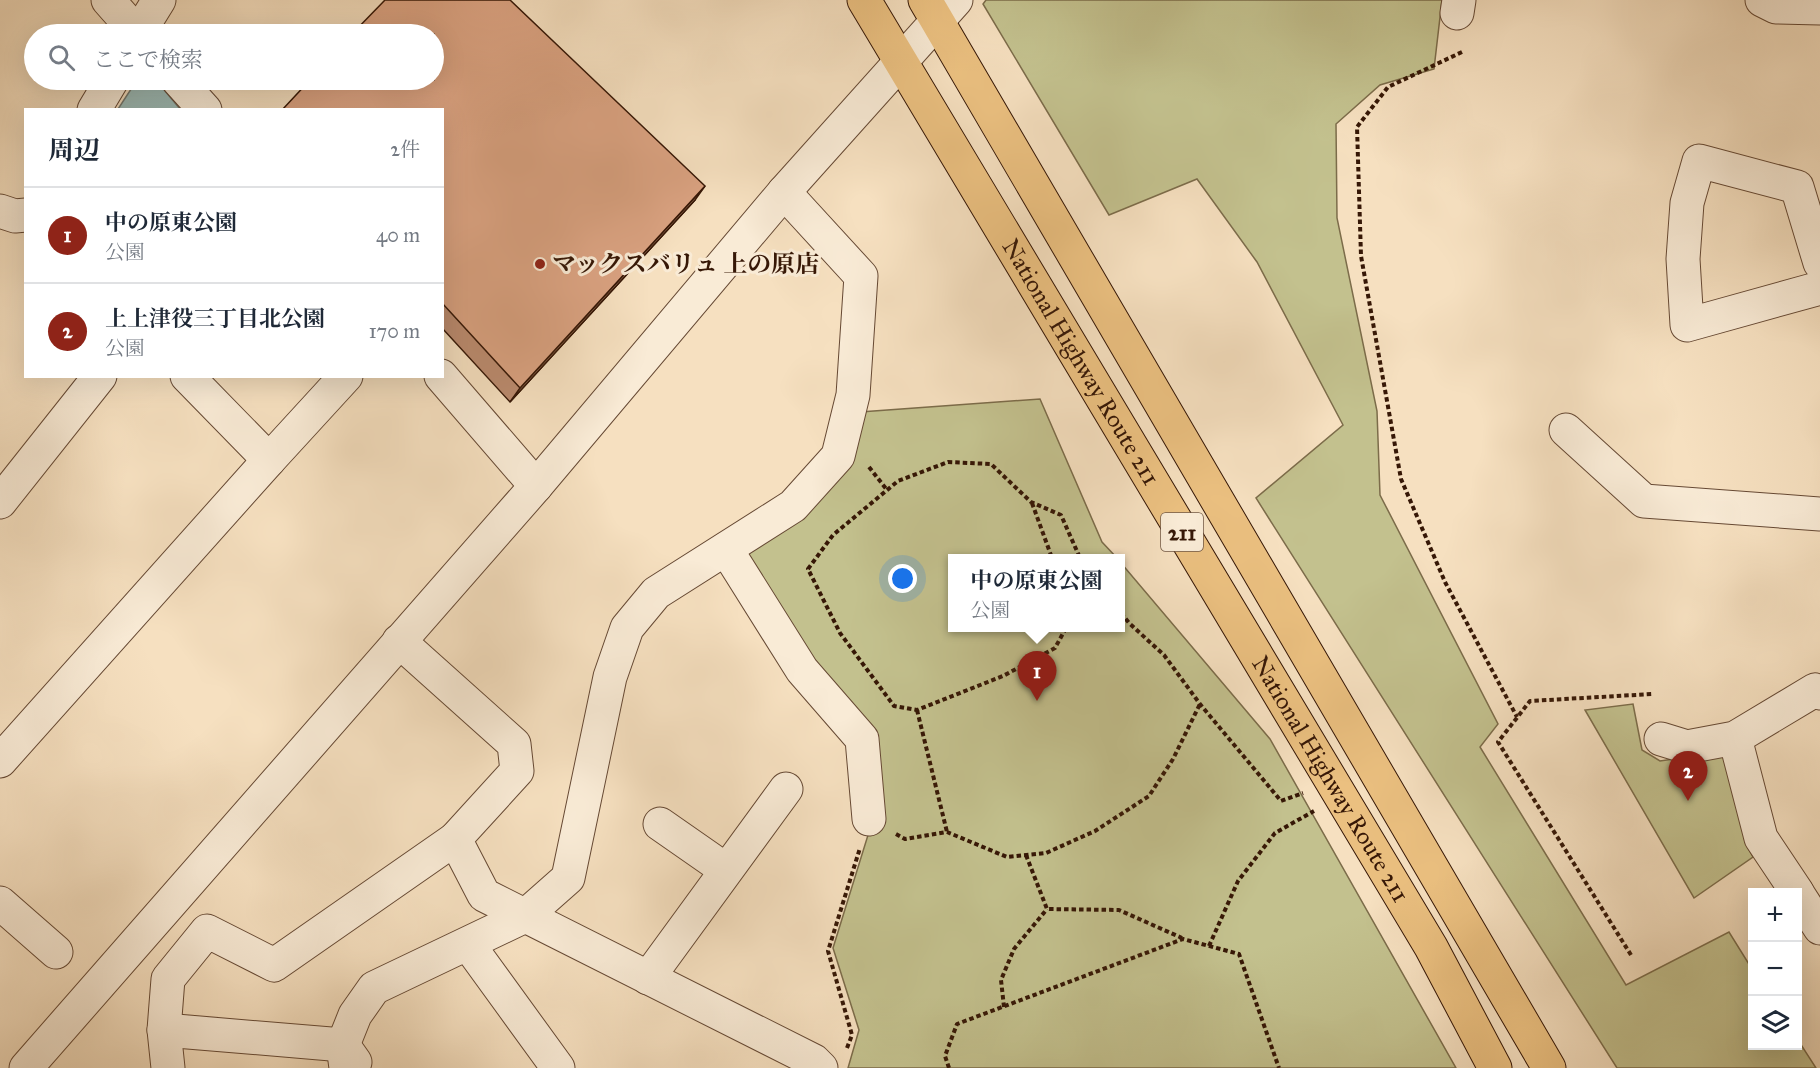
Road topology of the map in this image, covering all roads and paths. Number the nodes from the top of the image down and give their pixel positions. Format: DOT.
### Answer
graph roads {
  1 [pos="108,0"];
  2 [pos="159,0"];
  3 [pos="864,0"];
  4 [pos="1762,0"];
  5 [pos="940,7"];
  6 [pos="1820,8"];
  7 [pos="129,24"];
  8 [pos="144,24"];
  9 [pos="1462,52"];
  10 [pos="901,63"];
  11 [pos="106,90"];
  12 [pos="187,90"];
  13 [pos="95,108"];
  14 [pos="203,108"];
  15 [pos="784,192"];
  16 [pos="0,211"];
  17 [pos="24,215"];
  18 [pos="1820,263"];
  19 [pos="1820,288"];
  20 [pos="98,378"];
  21 [pos="189,378"];
  22 [pos="344,378"];
  23 [pos="443,378"];
  24 [pos="1566,430"];
  25 [pos="269,460"];
  26 [pos="536,486"];
  27 [pos="0,502"];
  28 [pos="1032,502"];
  29 [pos="1820,514"];
  30 [pos="726,549"];
  31 [pos="1051,554"];
  32 [pos="1078,554"];
  33 [pos="1125,618"];
  34 [pos="1063,632"];
  35 [pos="399,641"];
  36 [pos="1820,693"];
  37 [pos="1652,694"];
  38 [pos="1200,704"];
  39 [pos="917,710"];
  40 [pos="1517,717"];
  41 [pos="1735,738"];
  42 [pos="1661,739"];
  43 [pos="0,761"];
  44 [pos="786,789"];
  45 [pos="1336,790"];
  46 [pos="869,819"];
  47 [pos="660,824"];
  48 [pos="947,832"];
  49 [pos="455,839"];
  50 [pos="1026,855"];
  51 [pos="726,870"];
  52 [pos="1794,888"];
  53 [pos="1802,901"];
  54 [pos="0,903"];
  55 [pos="1047,909"];
  56 [pos="525,916"];
  57 [pos="1820,928"];
  58 [pos="1183,939"];
  59 [pos="468,944"];
  60 [pos="1209,946"];
  61 [pos="56,952"];
  62 [pos="1631,955"];
  63 [pos="648,978"];
  64 [pos="1004,1006"];
  65 [pos="164,1030"];
  66 [pos="350,1060"];
  67 [pos="832,1063"];
  68 [pos="26,1068"];
  69 [pos="168,1068"];
  70 [pos="558,1068"];
  71 [pos="948,1068"];
  72 [pos="1279,1068"];
  73 [pos="1495,1068"];
  74 [pos="1549,1068"];
  1 -- 7 [label="street"];
  2 -- 8 [label="street"];
  3 -- 10 [label="highway, National Highway Route 211 / 211"];
  4 -- 6 [label="street"];
  5 -- 10 [label="street"];
  5 -- 74 [label="highway, National Highway Route 211 / 211"];
  9 -- 40 [label="path"];
  10 -- 15 [label="street"];
  10 -- 45 [label="highway, National Highway Route 211 / 211"];
  11 -- 13 [label="street"];
  12 -- 14 [label="street"];
  15 -- 26 [label="street"];
  15 -- 30 [label="street"];
  16 -- 17 [label="street"];
  18 -- 19 [label="street"];
  20 -- 27 [label="street"];
  21 -- 25 [label="street"];
  22 -- 25 [label="street"];
  23 -- 26 [label="street"];
  24 -- 29 [label="street"];
  25 -- 43 [label="street"];
  26 -- 35 [label="street"];
  28 -- 31 [label="path"];
  28 -- 32 [label="path"];
  28 -- 39 [label="path"];
  30 -- 46 [label="street"];
  30 -- 56 [label="street"];
  33 -- 38 [label="path"];
  34 -- 39 [label="path"];
  35 -- 49 [label="street"];
  35 -- 68 [label="street"];
  36 -- 41 [label="street"];
  37 -- 40 [label="path"];
  38 -- 45 [label="path"];
  38 -- 50 [label="path"];
  39 -- 48 [label="path"];
  40 -- 62 [label="path"];
  41 -- 42 [label="street"];
  41 -- 52 [label="street"];
  44 -- 51 [label="street"];
  45 -- 60 [label="path"];
  45 -- 73 [label="highway, National Highway Route 211 / 211"];
  46 -- 48 [label="path"];
  46 -- 67 [label="path"];
  47 -- 51 [label="street"];
  48 -- 50 [label="path"];
  49 -- 56 [label="street"];
  49 -- 65 [label="street"];
  50 -- 55 [label="path"];
  51 -- 63 [label="street"];
  53 -- 57 [label="street"];
  54 -- 61 [label="street"];
  55 -- 58 [label="path"];
  55 -- 64 [label="path"];
  56 -- 59 [label="street"];
  56 -- 63 [label="street"];
  58 -- 60 [label="path"];
  58 -- 64 [label="path"];
  59 -- 66 [label="street"];
  59 -- 70 [label="street"];
  60 -- 72 [label="path"];
  63 -- 67 [label="street"];
  64 -- 71 [label="path"];
  65 -- 66 [label="street"];
  65 -- 69 [label="street"];
}
